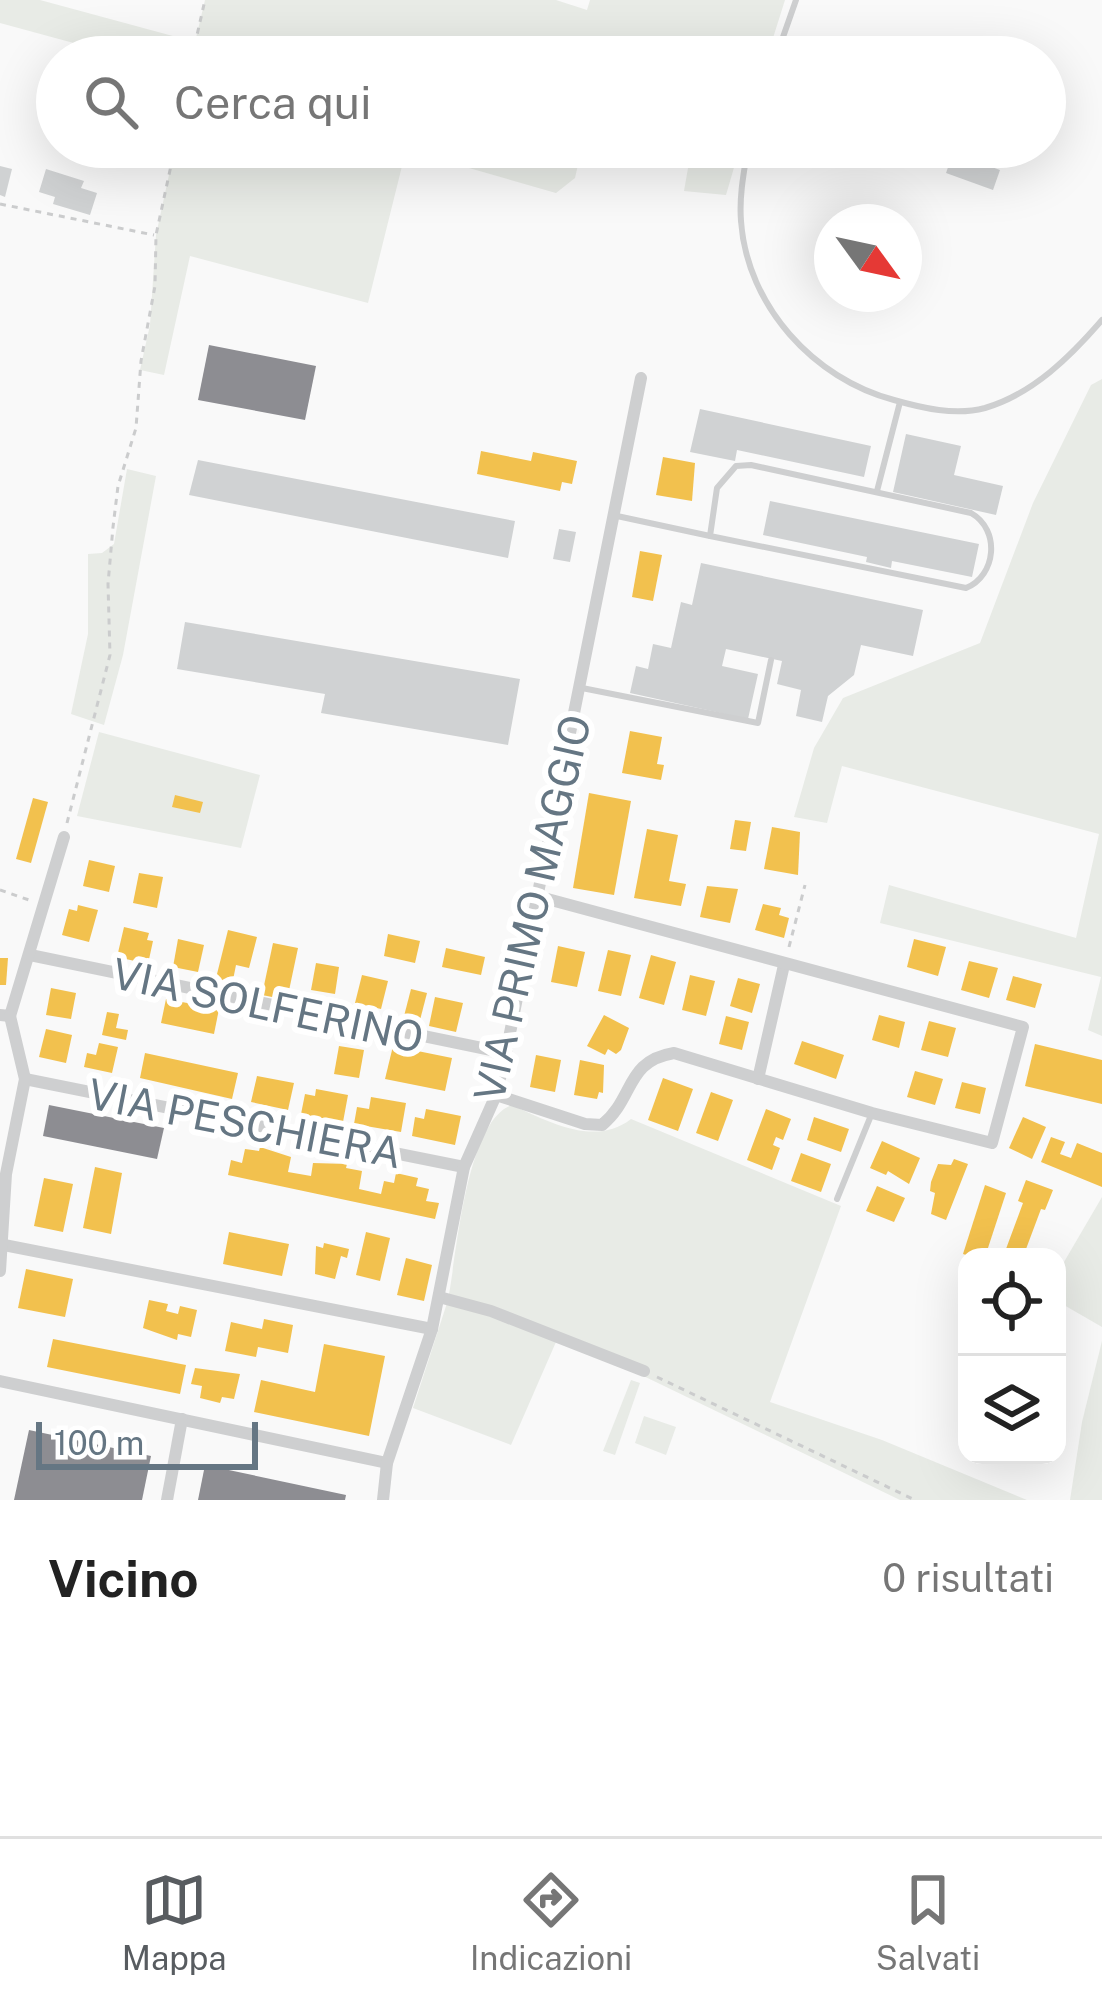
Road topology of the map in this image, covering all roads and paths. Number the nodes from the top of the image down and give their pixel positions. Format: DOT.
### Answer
graph roads {
  1 [pos="205,0"];
  2 [pos="796,0"];
  3 [pos="197,36"];
  4 [pos="783,36"];
  5 [pos="170,168"];
  6 [pos="746,168"];
  7 [pos="0,204"];
  8 [pos="156,235"];
  9 [pos="1102,320"];
  10 [pos="641,379"];
  11 [pos="900,402"];
  12 [pos="876,492"];
  13 [pos="616,516"];
  14 [pos="710,536"];
  15 [pos="771,660"];
  16 [pos="582,688"];
  17 [pos="64,837"];
  18 [pos="805,885"];
  19 [pos="0,890"];
  20 [pos="540,897"];
  21 [pos="45,903"];
  22 [pos="30,956"];
  23 [pos="784,964"];
  24 [pos="5,1016"];
  25 [pos="506,1053"];
  26 [pos="25,1078"];
  27 [pos="758,1079"];
  28 [pos="496,1095"];
  29 [pos="872,1113"];
  30 [pos="464,1167"];
  31 [pos="3,1173"];
  32 [pos="837,1198"];
  33 [pos="4,1245"];
  34 [pos="0,1271"];
  35 [pos="439,1297"];
  36 [pos="432,1329"];
  37 [pos="644,1371"];
  38 [pos="0,1381"];
  39 [pos="182,1419"];
  40 [pos="387,1463"];
  41 [pos="167,1500"];
  42 [pos="383,1500"];
  43 [pos="915,1500"];
  1 -- 3 [label="path"];
  2 -- 4 [label="lane"];
  5 -- 8 [label="path"];
  6 -- 11 [label="lane"];
  7 -- 8 [label="path"];
  8 -- 17 [label="path"];
  9 -- 11 [label="lane"];
  10 -- 13 [label="street, VIA PRIMO MAGGIO"];
  11 -- 12 [label="lane"];
  12 -- 14 [label="lane"];
  12 -- 14 [label="lane"];
  13 -- 14 [label="lane"];
  13 -- 16 [label="street, VIA PRIMO MAGGIO"];
  15 -- 16 [label="lane"];
  16 -- 20 [label="street, VIA PRIMO MAGGIO"];
  17 -- 21 [label="street"];
  18 -- 23 [label="path"];
  19 -- 21 [label="path"];
  20 -- 23 [label="street"];
  20 -- 25 [label="street, VIA PRIMO MAGGIO"];
  21 -- 22 [label="street"];
  22 -- 24 [label="street"];
  22 -- 25 [label="street, VIA SOLFERINO"];
  23 -- 27 [label="street"];
  23 -- 29 [label="street"];
  24 -- 26 [label="street"];
  25 -- 28 [label="street, VIA PRIMO MAGGIO"];
  26 -- 30 [label="street, VIA PESCHIERA"];
  26 -- 31 [label="street"];
  27 -- 28 [label="street"];
  27 -- 29 [label="street"];
  28 -- 30 [label="street, VIA PRIMO MAGGIO"];
  29 -- 32 [label="lane"];
  30 -- 35 [label="street, VIA PRIMO MAGGIO"];
  31 -- 33 [label="street"];
  33 -- 34 [label="street"];
  33 -- 36 [label="street"];
  35 -- 36 [label="street, VIA PRIMO MAGGIO"];
  35 -- 37 [label="street"];
  36 -- 40 [label="street, VIA PRIMO MAGGIO"];
  37 -- 43 [label="path"];
  38 -- 39 [label="street"];
  39 -- 40 [label="street"];
  39 -- 41 [label="street"];
  40 -- 42 [label="street, VIA PRIMO MAGGIO"];
}
